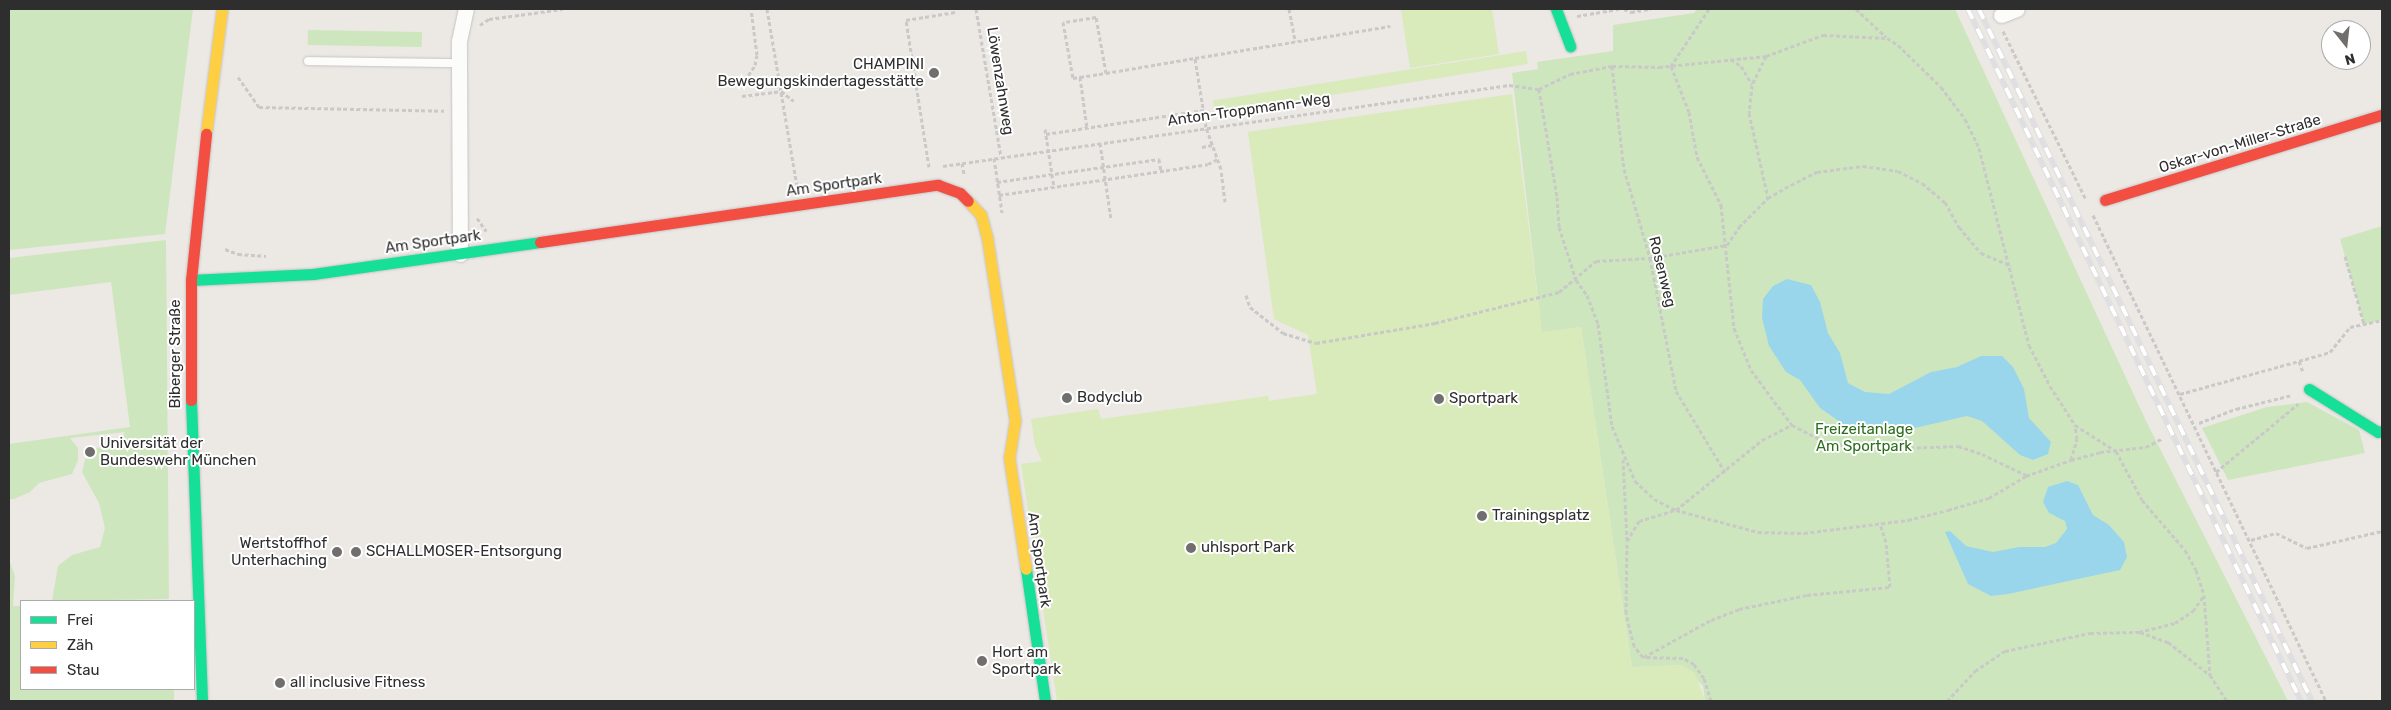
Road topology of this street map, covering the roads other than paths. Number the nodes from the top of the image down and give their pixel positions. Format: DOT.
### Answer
graph roads {
  1 [pos="222,9"];
  2 [pos="466,9"];
  3 [pos="2018,9"];
  4 [pos="1557,14"];
  5 [pos="2001,20"];
  6 [pos="1570,46"];
  7 [pos="308,61"];
  8 [pos="458,63"];
  9 [pos="2382,115"];
  10 [pos="2105,200"];
  11 [pos="460,254"];
  12 [pos="191,280"];
  13 [pos="2309,389"];
  14 [pos="2382,431"];
  15 [pos="202,701"];
  16 [pos="1045,701"];
  1 -- 12 [label="street, Biberger Straße"];
  2 -- 8 [label="street"];
  3 -- 5 [label="street"];
  4 -- 6 [label="street"];
  7 -- 8 [label="lane"];
  8 -- 11 [label="street"];
  9 -- 10 [label="street, Oskar-von-Miller-Straße"];
  11 -- 12 [label="street, Am Sportpark"];
  11 -- 16 [label="street, Am Sportpark"];
  12 -- 15 [label="street, Biberger Straße"];
  13 -- 14 [label="street"];
}
